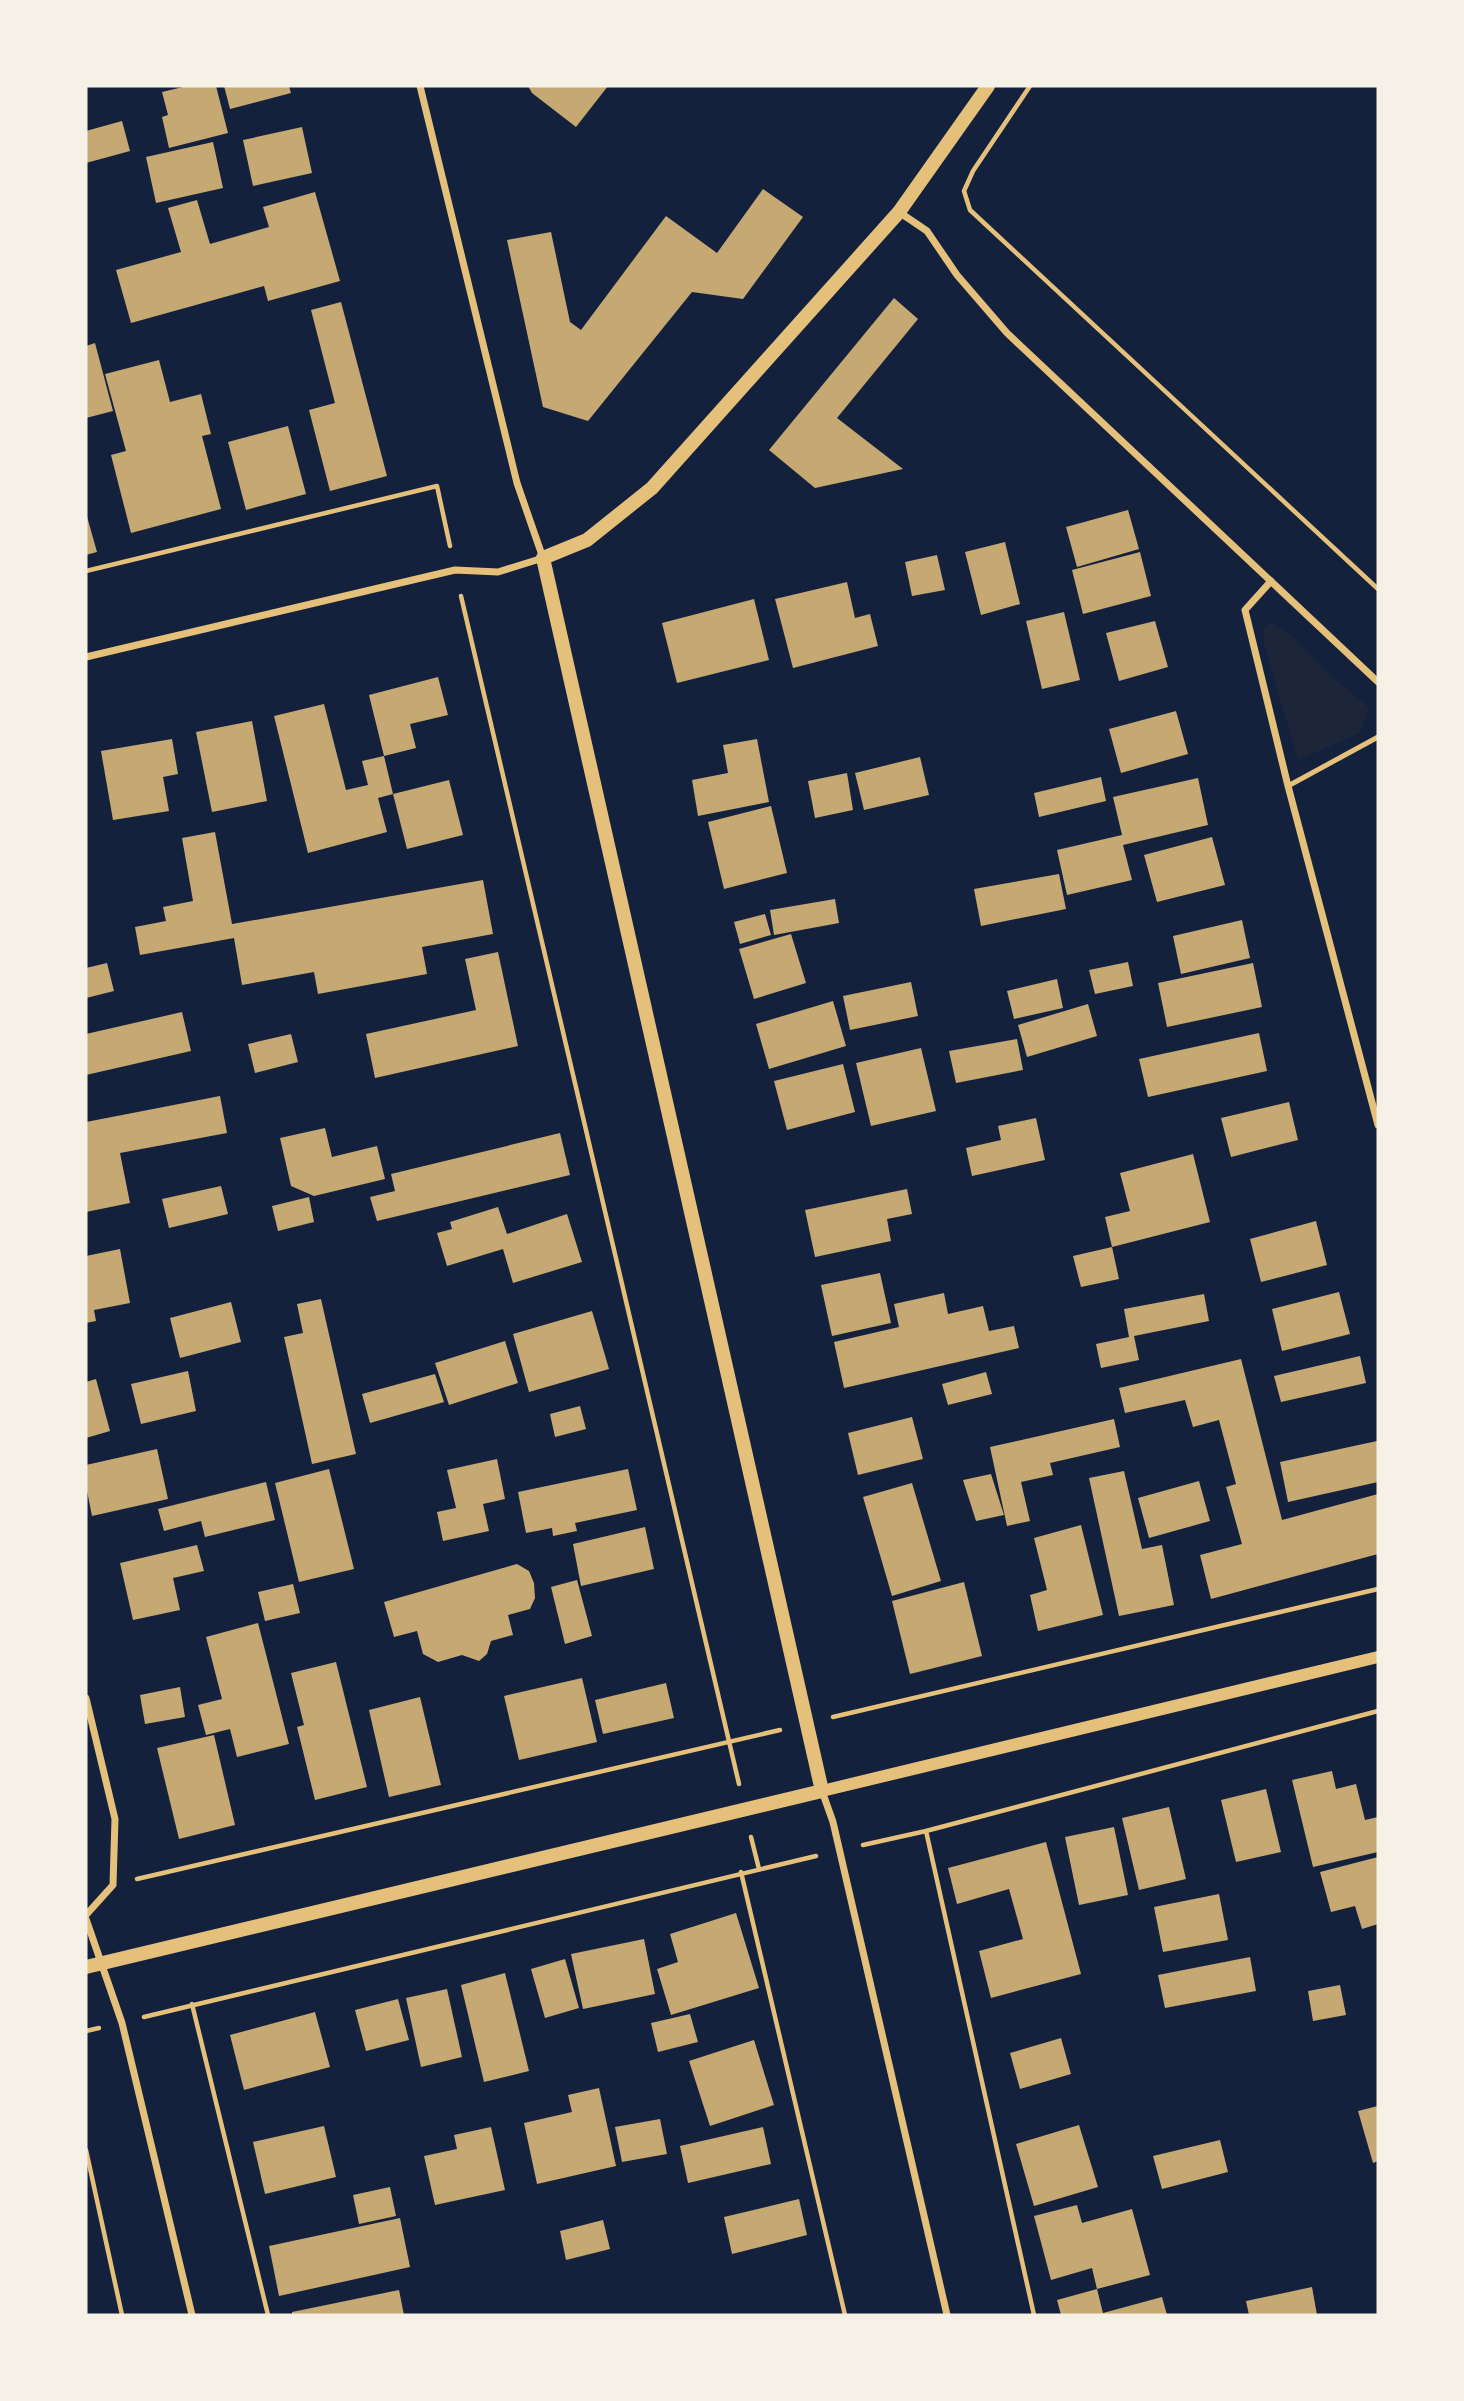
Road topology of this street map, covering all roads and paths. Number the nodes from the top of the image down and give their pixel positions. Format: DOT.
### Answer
graph roads {
  1 [pos="420,86"];
  2 [pos="988,86"];
  3 [pos="1030,86"];
  4 [pos="899,212"];
  5 [pos="543,558"];
  6 [pos="455,570"];
  7 [pos="86,571"];
  8 [pos="1271,581"];
  9 [pos="1378,589"];
  10 [pos="86,657"];
  11 [pos="1378,682"];
  12 [pos="1378,737"];
  13 [pos="1288,786"];
  14 [pos="1378,1125"];
  15 [pos="1378,1588"];
  16 [pos="1378,1657"];
  17 [pos="86,1698"];
  18 [pos="1378,1711"];
  19 [pos="805,1724"];
  20 [pos="729,1741"];
  21 [pos="822,1791"];
  22 [pos="744,1810"];
  23 [pos="926,1832"];
  24 [pos="839,1850"];
  25 [pos="759,1869"];
  26 [pos="741,1872"];
  27 [pos="113,1885"];
  28 [pos="86,1917"];
  29 [pos="102,1963"];
  30 [pos="86,1967"];
  31 [pos="192,2004"];
  32 [pos="122,2023"];
  33 [pos="86,2031"];
  34 [pos="86,2150"];
  35 [pos="122,2315"];
  36 [pos="192,2315"];
  37 [pos="268,2315"];
  38 [pos="845,2315"];
  39 [pos="947,2315"];
  40 [pos="1034,2315"];
  1 -- 5 [label="street"];
  2 -- 4 [label="main road"];
  3 -- 9 [label="path"];
  4 -- 5 [label="main road"];
  4 -- 8 [label="street"];
  5 -- 6 [label="street"];
  5 -- 19 [label="main road"];
  6 -- 7 [label="path"];
  6 -- 10 [label="street"];
  6 -- 20 [label="path"];
  8 -- 11 [label="street"];
  8 -- 13 [label="street"];
  12 -- 13 [label="lane"];
  13 -- 14 [label="street"];
  15 -- 19 [label="path"];
  16 -- 21 [label="street"];
  17 -- 27 [label="street"];
  18 -- 23 [label="path"];
  19 -- 20 [label="path"];
  19 -- 21 [label="main road"];
  20 -- 22 [label="path"];
  20 -- 27 [label="path"];
  21 -- 22 [label="main road"];
  21 -- 24 [label="street"];
  22 -- 25 [label="path"];
  22 -- 29 [label="main road"];
  23 -- 24 [label="path"];
  23 -- 40 [label="path"];
  24 -- 25 [label="path"];
  24 -- 39 [label="street"];
  25 -- 26 [label="path"];
  26 -- 31 [label="path"];
  26 -- 38 [label="path"];
  27 -- 28 [label="street"];
  28 -- 29 [label="street"];
  29 -- 30 [label="main road"];
  29 -- 32 [label="street"];
  31 -- 32 [label="path"];
  31 -- 37 [label="path"];
  32 -- 33 [label="path"];
  32 -- 36 [label="street"];
  34 -- 35 [label="path"];
}
